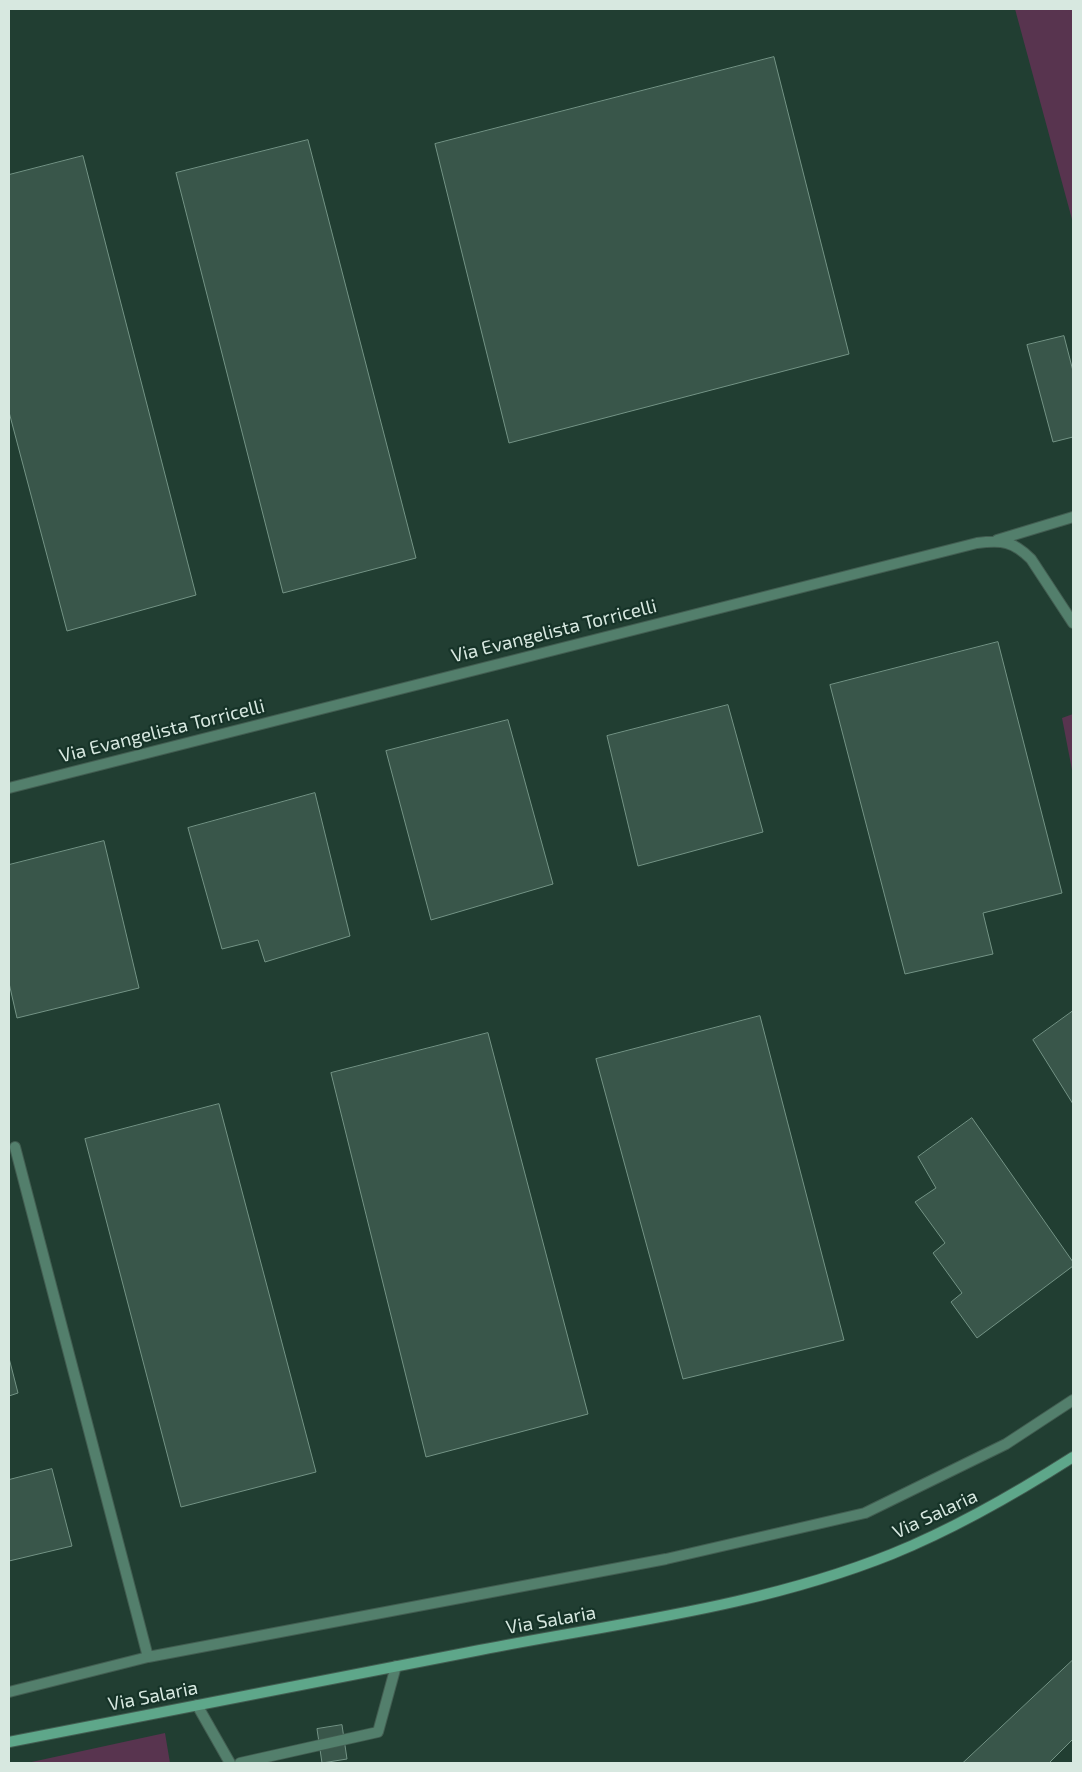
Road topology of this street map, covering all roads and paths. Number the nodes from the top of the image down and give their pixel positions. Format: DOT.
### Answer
graph roads {
  1 [pos="1073,516"];
  2 [pos="994,541"];
  3 [pos="1073,623"];
  4 [pos="9,788"];
  5 [pos="15,1147"];
  6 [pos="1073,1400"];
  7 [pos="1073,1457"];
  8 [pos="148,1657"];
  9 [pos="396,1666"];
  10 [pos="9,1692"];
  11 [pos="197,1705"];
  12 [pos="9,1742"];
  13 [pos="230,1763"];
  14 [pos="240,1763"];
  1 -- 2 [label="lane"];
  2 -- 3 [label="lane, Via Evangelista Torricelli"];
  2 -- 4 [label="lane, Via Evangelista Torricelli"];
  5 -- 8 [label="lane"];
  6 -- 8 [label="lane"];
  7 -- 9 [label="main road, Via Salaria"];
  8 -- 10 [label="lane"];
  9 -- 11 [label="main road, Via Salaria"];
  9 -- 14 [label="lane"];
  11 -- 12 [label="main road, Via Salaria"];
  11 -- 13 [label="lane"];
}
